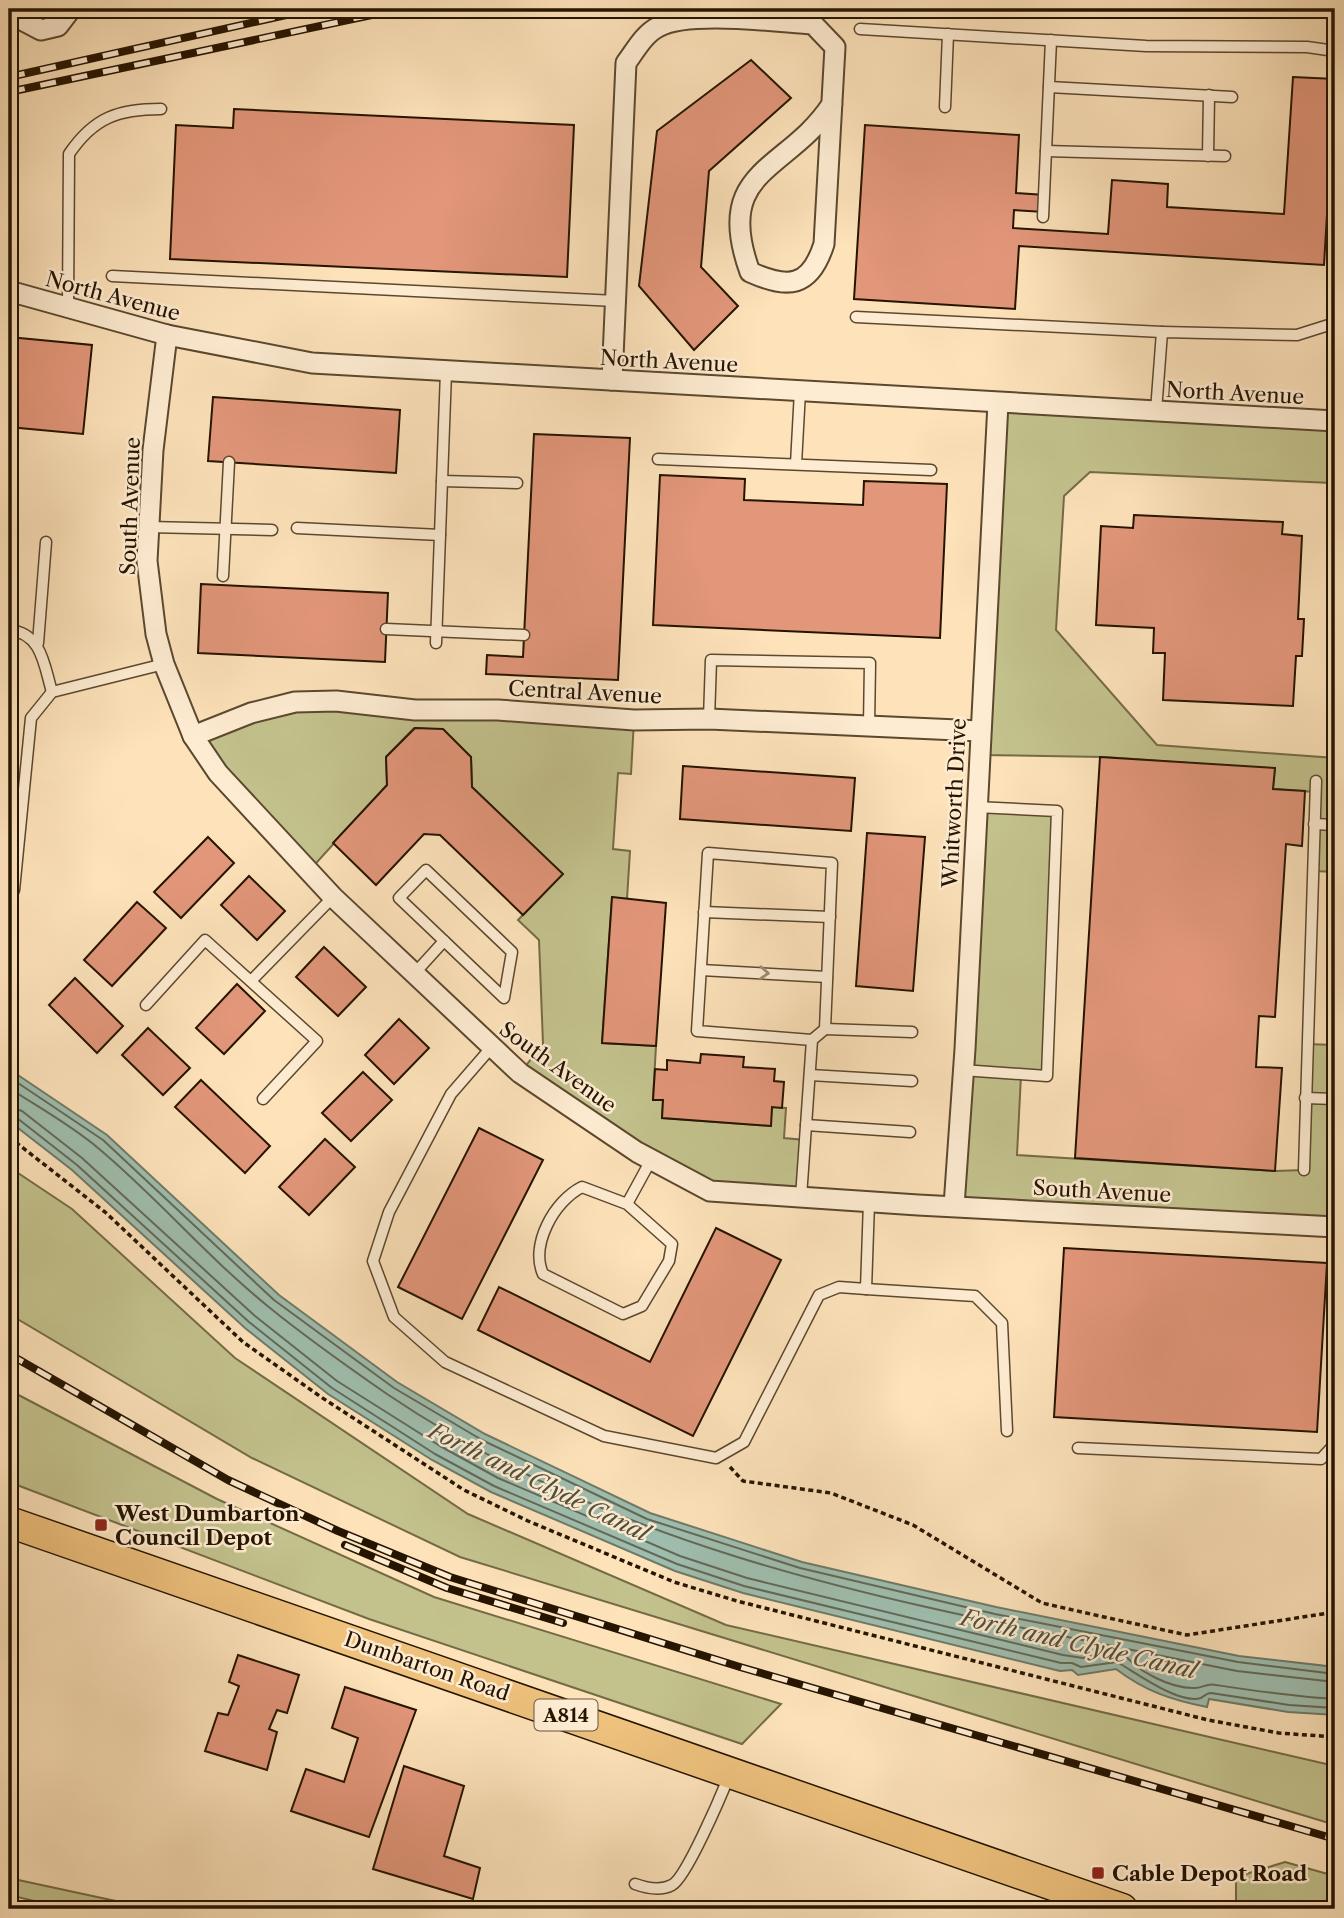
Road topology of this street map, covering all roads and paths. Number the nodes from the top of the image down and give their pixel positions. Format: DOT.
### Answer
graph roads {
  1 [pos="17,9"];
  2 [pos="71,9"];
  3 [pos="860,29"];
  4 [pos="948,34"];
  5 [pos="1051,40"];
  6 [pos="1335,51"];
  7 [pos="1049,87"];
  8 [pos="1209,95"];
  9 [pos="1232,97"];
  10 [pos="832,104"];
  11 [pos="945,107"];
  12 [pos="161,109"];
  13 [pos="1046,151"];
  14 [pos="1209,156"];
  15 [pos="1225,156"];
  16 [pos="1043,217"];
  17 [pos="112,276"];
  18 [pos="9,291"];
  19 [pos="616,301"];
  20 [pos="68,308"];
  21 [pos="856,317"];
  22 [pos="1335,323"];
  23 [pos="1162,332"];
  24 [pos="167,335"];
  25 [pos="446,372"];
  26 [pos="612,380"];
  27 [pos="800,391"];
  28 [pos="998,403"];
  29 [pos="1156,411"];
  30 [pos="1335,421"];
  31 [pos="658,459"];
  32 [pos="229,462"];
  33 [pos="796,464"];
  34 [pos="931,470"];
  35 [pos="442,481"];
  36 [pos="517,484"];
  37 [pos="149,527"];
  38 [pos="297,528"];
  39 [pos="224,529"];
  40 [pos="272,530"];
  41 [pos="440,535"];
  42 [pos="46,542"];
  43 [pos="223,576"];
  44 [pos="386,629"];
  45 [pos="437,630"];
  46 [pos="9,631"];
  47 [pos="524,635"];
  48 [pos="38,643"];
  49 [pos="436,643"];
  50 [pos="164,664"];
  51 [pos="52,692"];
  52 [pos="1335,697"];
  53 [pos="709,719"];
  54 [pos="1334,720"];
  55 [pos="869,726"];
  56 [pos="980,731"];
  57 [pos="193,736"];
  58 [pos="1316,781"];
  59 [pos="976,807"];
  60 [pos="1314,824"];
  61 [pos="1335,825"];
  62 [pos="9,893"];
  63 [pos="333,897"];
  64 [pos="704,912"];
  65 [pos="830,917"];
  66 [pos="444,941"];
  67 [pos="701,970"];
  68 [pos="414,974"];
  69 [pos="827,977"];
  70 [pos="251,981"];
  71 [pos="146,1005"];
  72 [pos="825,1029"];
  73 [pos="912,1032"];
  74 [pos="812,1040"];
  75 [pos="490,1049"];
  76 [pos="962,1070"];
  77 [pos="810,1075"];
  78 [pos="912,1081"];
  79 [pos="1305,1098"];
  80 [pos="263,1099"];
  81 [pos="1335,1100"];
  82 [pos="806,1125"];
  83 [pos="911,1132"];
  84 [pos="9,1137"];
  85 [pos="651,1160"];
  86 [pos="1304,1170"];
  87 [pos="801,1197"];
  88 [pos="869,1202"];
  89 [pos="627,1203"];
  90 [pos="954,1206"];
  91 [pos="1335,1227"];
  92 [pos="866,1289"];
  93 [pos="1335,1350"];
  94 [pos="1007,1431"];
  95 [pos="1078,1448"];
  96 [pos="720,1455"];
  97 [pos="9,1522"];
  98 [pos="1335,1612"];
  99 [pos="1335,1737"];
  100 [pos="731,1773"];
  101 [pos="635,1884"];
  102 [pos="1122,1909"];
  1 -- 2 [label="street"];
  3 -- 4 [label="lane"];
  4 -- 5 [label="lane"];
  4 -- 11 [label="lane"];
  5 -- 6 [label="lane"];
  5 -- 7 [label="lane"];
  7 -- 8 [label="lane"];
  7 -- 13 [label="lane"];
  8 -- 9 [label="lane"];
  8 -- 14 [label="lane"];
  10 -- 10 [label="street"];
  10 -- 19 [label="street"];
  12 -- 20 [label="lane"];
  13 -- 14 [label="lane"];
  13 -- 16 [label="lane"];
  14 -- 15 [label="lane"];
  17 -- 19 [label="lane"];
  18 -- 20 [label="street, North Avenue"];
  19 -- 26 [label="street"];
  20 -- 24 [label="street, North Avenue"];
  21 -- 23 [label="lane"];
  22 -- 23 [label="lane"];
  23 -- 29 [label="lane"];
  24 -- 25 [label="street, North Avenue"];
  24 -- 37 [label="street, South Avenue"];
  25 -- 26 [label="street, North Avenue"];
  25 -- 35 [label="lane"];
  26 -- 27 [label="street, North Avenue"];
  27 -- 28 [label="street, North Avenue"];
  27 -- 33 [label="lane"];
  28 -- 29 [label="street, North Avenue"];
  28 -- 56 [label="street, Whitworth Drive"];
  29 -- 30 [label="street, North Avenue"];
  31 -- 33 [label="lane"];
  32 -- 39 [label="lane"];
  33 -- 34 [label="lane"];
  35 -- 36 [label="lane"];
  35 -- 41 [label="lane"];
  37 -- 39 [label="lane"];
  37 -- 50 [label="street, South Avenue"];
  38 -- 41 [label="lane"];
  39 -- 40 [label="lane"];
  39 -- 43 [label="lane"];
  41 -- 45 [label="lane"];
  42 -- 48 [label="lane"];
  44 -- 45 [label="lane"];
  45 -- 47 [label="lane"];
  45 -- 49 [label="lane"];
  46 -- 48 [label="lane"];
  48 -- 51 [label="lane"];
  50 -- 51 [label="lane"];
  50 -- 57 [label="street, South Avenue"];
  51 -- 62 [label="lane"];
  52 -- 54 [label="lane"];
  53 -- 55 [label="street, Central Avenue"];
  53 -- 55 [label="lane"];
  53 -- 57 [label="street, Central Avenue"];
  55 -- 56 [label="street, Central Avenue"];
  56 -- 59 [label="street, Whitworth Drive"];
  57 -- 63 [label="street, South Avenue"];
  58 -- 60 [label="lane"];
  59 -- 76 [label="street, Whitworth Drive"];
  59 -- 76 [label="lane"];
  60 -- 61 [label="lane"];
  60 -- 79 [label="lane"];
  63 -- 68 [label="street, South Avenue"];
  63 -- 70 [label="lane"];
  64 -- 65 [label="lane"];
  64 -- 65 [label="lane"];
  64 -- 67 [label="lane"];
  65 -- 69 [label="lane"];
  66 -- 66 [label="lane"];
  66 -- 68 [label="lane"];
  67 -- 69 [label="lane, one-way"];
  67 -- 74 [label="lane"];
  68 -- 75 [label="street, South Avenue"];
  69 -- 72 [label="lane"];
  70 -- 71 [label="lane"];
  70 -- 80 [label="lane"];
  72 -- 73 [label="lane"];
  72 -- 74 [label="lane"];
  74 -- 77 [label="lane"];
  75 -- 85 [label="street, South Avenue"];
  75 -- 96 [label="lane"];
  76 -- 90 [label="street, Whitworth Drive"];
  77 -- 78 [label="lane"];
  77 -- 82 [label="lane"];
  79 -- 81 [label="lane"];
  79 -- 86 [label="lane"];
  82 -- 83 [label="lane"];
  82 -- 87 [label="lane"];
  84 -- 99 [label="path"];
  85 -- 87 [label="street, South Avenue"];
  85 -- 89 [label="lane"];
  87 -- 88 [label="street, South Avenue"];
  88 -- 90 [label="street, South Avenue"];
  88 -- 92 [label="lane"];
  89 -- 89 [label="lane"];
  90 -- 91 [label="street, South Avenue"];
  92 -- 94 [label="lane"];
  92 -- 96 [label="lane"];
  93 -- 95 [label="lane"];
  96 -- 98 [label="path"];
  97 -- 100 [label="main road, Dumbarton Road / A814"];
  100 -- 101 [label="lane"];
  100 -- 102 [label="main road, Dumbarton Road / A814"];
}
